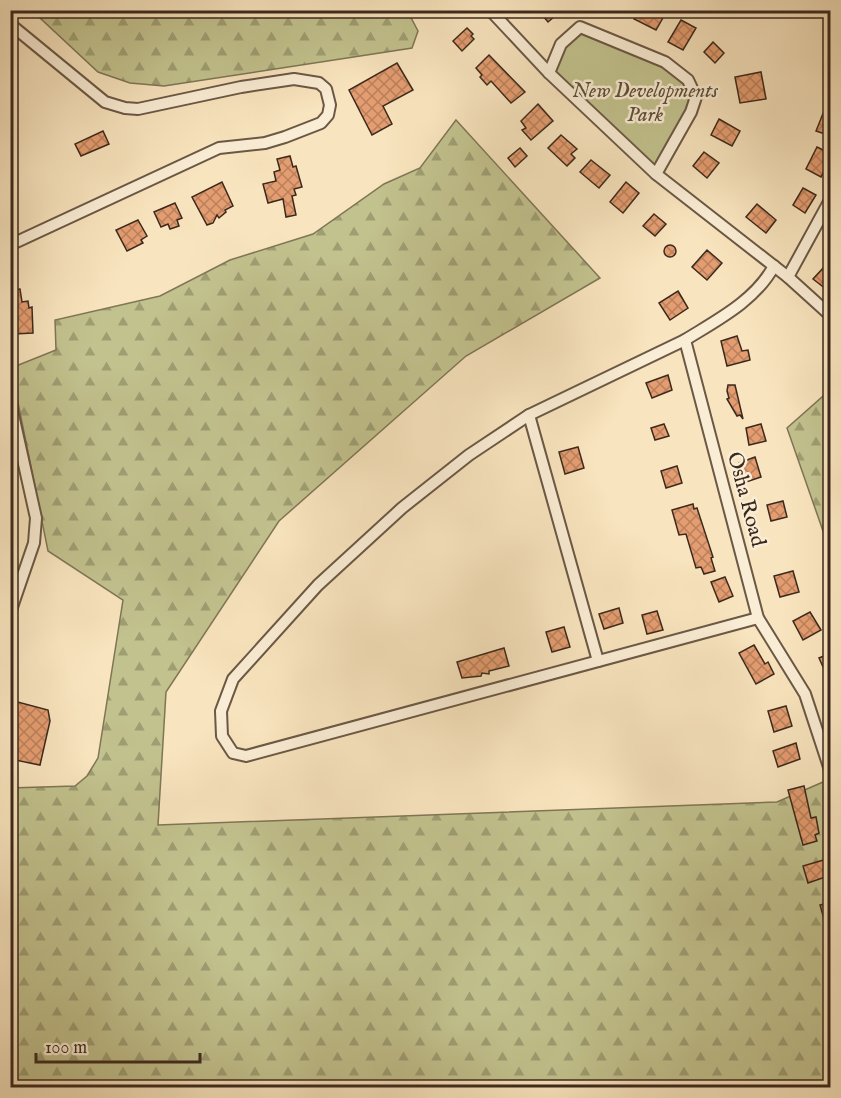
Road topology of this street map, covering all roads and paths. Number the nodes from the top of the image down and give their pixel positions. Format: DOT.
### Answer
graph roads {
  1 [pos="490,10"];
  2 [pos="10,24"];
  3 [pos="549,73"];
  4 [pos="656,174"];
  5 [pos="831,200"];
  6 [pos="10,246"];
  7 [pos="774,266"];
  8 [pos="788,277"];
  9 [pos="831,315"];
  10 [pos="685,340"];
  11 [pos="10,401"];
  12 [pos="530,415"];
  13 [pos="10,613"];
  14 [pos="758,618"];
  15 [pos="597,661"];
  16 [pos="831,770"];
  1 -- 3 [label="street"];
  2 -- 6 [label="street"];
  3 -- 4 [label="street"];
  3 -- 4 [label="street"];
  4 -- 7 [label="street"];
  5 -- 8 [label="street"];
  7 -- 8 [label="street"];
  7 -- 10 [label="street"];
  8 -- 9 [label="street"];
  10 -- 12 [label="street"];
  10 -- 14 [label="street, Osha Road"];
  11 -- 13 [label="street"];
  12 -- 15 [label="street"];
  12 -- 15 [label="street"];
  14 -- 15 [label="street"];
  14 -- 16 [label="street, Osha Road"];
}
